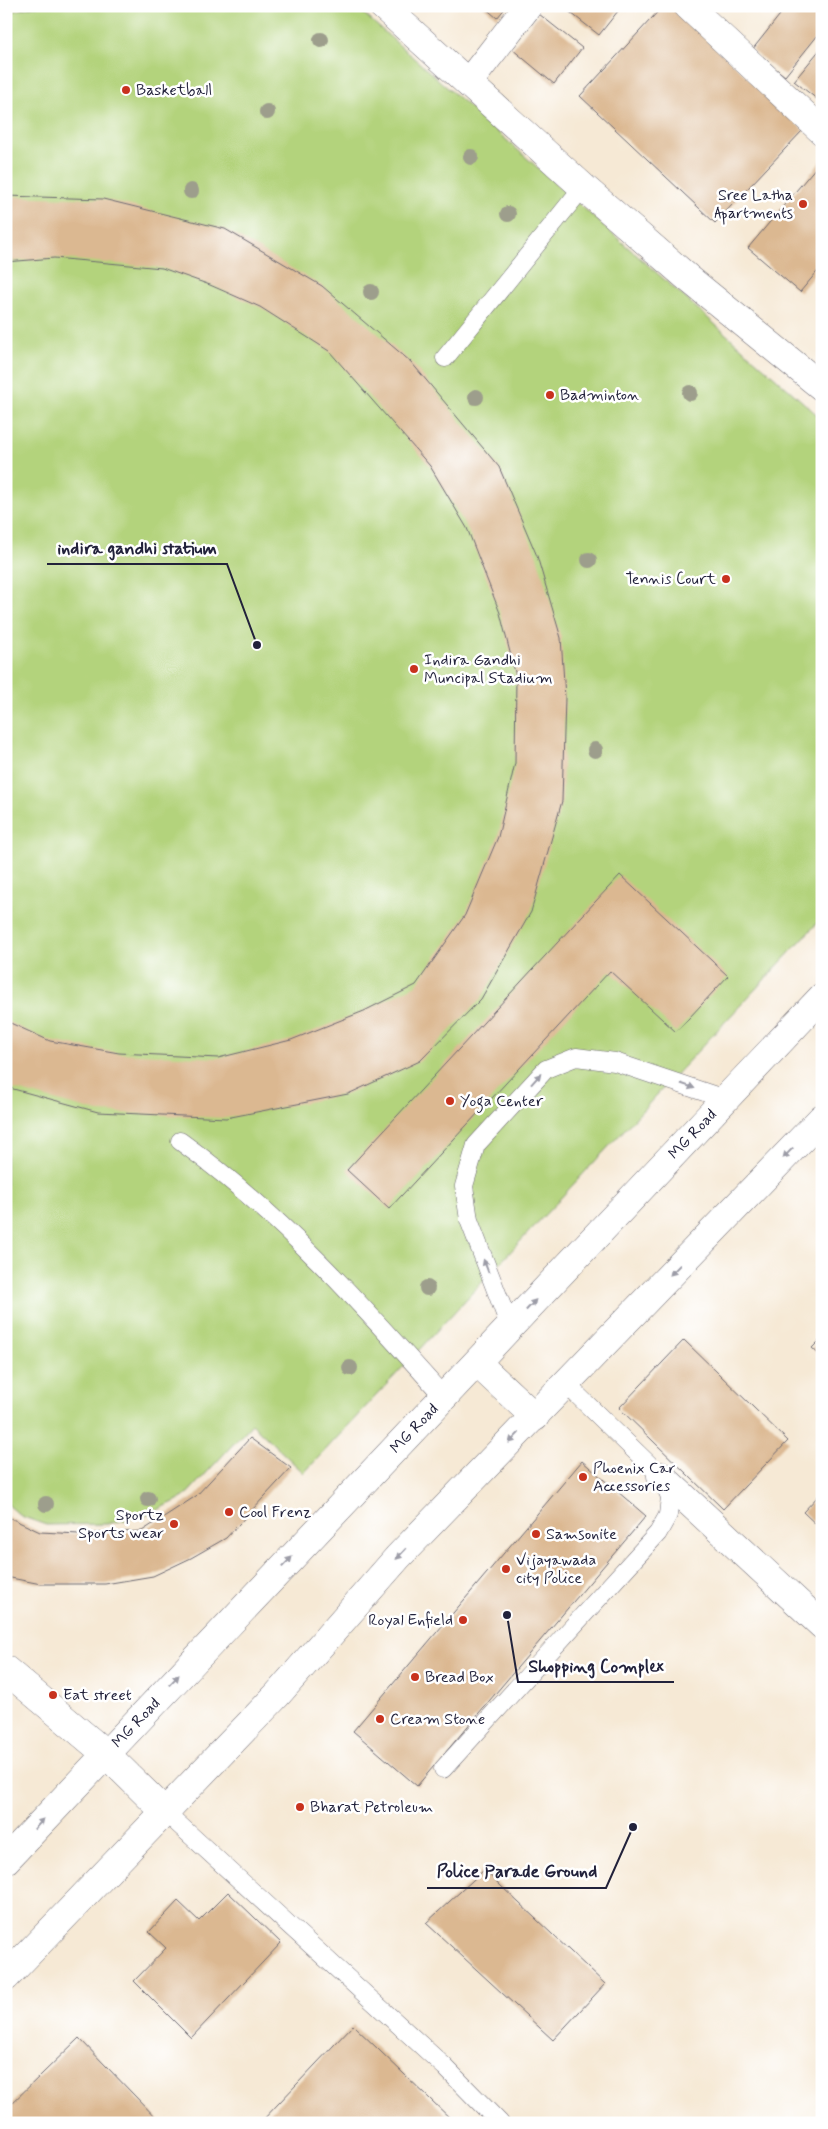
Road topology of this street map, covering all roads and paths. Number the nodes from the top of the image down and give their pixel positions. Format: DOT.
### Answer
graph roads {
  1 [pos="383,6"];
  2 [pos="528,6"];
  3 [pos="688,6"];
  4 [pos="468,83"];
  5 [pos="822,131"];
  6 [pos="583,187"];
  7 [pos="445,358"];
  8 [pos="822,387"];
  9 [pos="822,997"];
  10 [pos="725,1099"];
  11 [pos="822,1118"];
  12 [pos="180,1141"];
  13 [pos="510,1327"];
  14 [pos="477,1363"];
  15 [pos="566,1384"];
  16 [pos="444,1397"];
  17 [pos="535,1417"];
  18 [pos="661,1476"];
  19 [pos="822,1625"];
  20 [pos="6,1670"];
  21 [pos="105,1753"];
  22 [pos="443,1769"];
  23 [pos="164,1811"];
  24 [pos="6,1860"];
  25 [pos="6,1977"];
  26 [pos="500,2123"];
  1 -- 4 [label="main road"];
  2 -- 4 [label="main road"];
  3 -- 5 [label="main road"];
  4 -- 6 [label="main road"];
  6 -- 7 [label="lane"];
  6 -- 8 [label="main road"];
  9 -- 10 [label="main road, MG Road"];
  13 -- 10 [label="main road, MG Road, one-way"];
  13 -- 10 [label="lane, one-way"];
  11 -- 15 [label="main road, one-way"];
  12 -- 16 [label="lane"];
  13 -- 14 [label="main road, MG Road"];
  14 -- 16 [label="main road, MG Road"];
  14 -- 17 [label="main road"];
  15 -- 17 [label="main road"];
  15 -- 18 [label="lane"];
  21 -- 16 [label="main road, MG Road, one-way"];
  17 -- 23 [label="main road, one-way"];
  18 -- 19 [label="main road"];
  18 -- 22 [label="lane"];
  20 -- 21 [label="main road"];
  21 -- 23 [label="main road"];
  24 -- 21 [label="main road, MG Road, one-way"];
  23 -- 25 [label="main road"];
  23 -- 26 [label="lane"];
}
